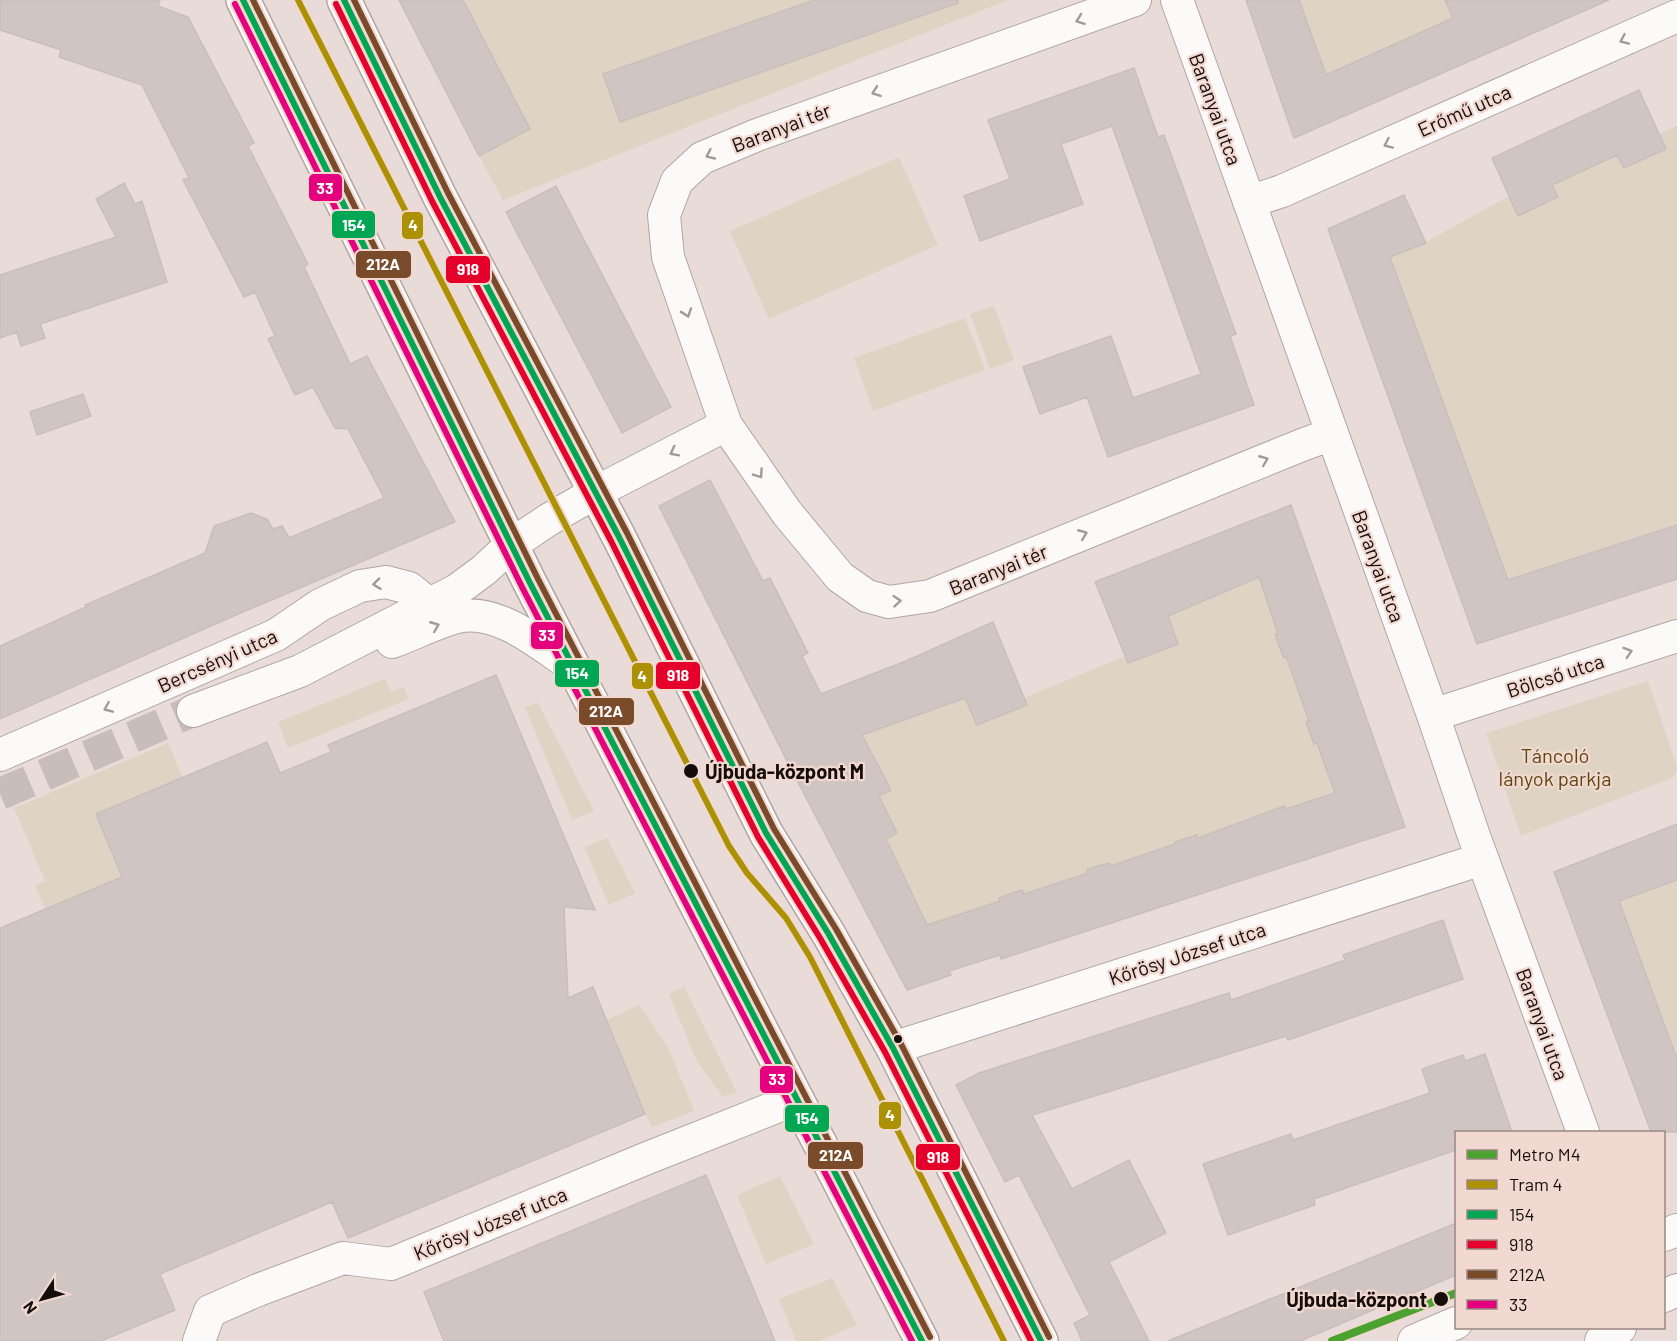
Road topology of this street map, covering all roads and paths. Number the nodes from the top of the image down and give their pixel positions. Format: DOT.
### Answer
graph roads {
  1 [pos="243,0"];
  2 [pos="344,0"];
  3 [pos="1135,0"];
  4 [pos="1177,0"];
  5 [pos="1677,16"];
  6 [pos="1249,202"];
  7 [pos="726,425"];
  8 [pos="1332,434"];
  9 [pos="596,492"];
  10 [pos="511,545"];
  11 [pos="429,604"];
  12 [pos="1677,636"];
  13 [pos="572,666"];
  14 [pos="300,671"];
  15 [pos="193,711"];
  16 [pos="1433,715"];
  17 [pos="0,755"];
  18 [pos="1482,859"];
  19 [pos="893,1048"];
  20 [pos="796,1099"];
  21 [pos="1583,1131"];
  22 [pos="1455,1323"];
  23 [pos="1619,1329"];
  24 [pos="199,1341"];
  25 [pos="922,1341"];
  26 [pos="1041,1341"];
  27 [pos="1414,1341"];
  28 [pos="1601,1341"];
  1 -- 10 [label="main road"];
  2 -- 9 [label="main road"];
  3 -- 7 [label="street, Baranyai tér, one-way"];
  4 -- 6 [label="street, Baranyai utca"];
  5 -- 6 [label="street, Erőmű utca, one-way"];
  6 -- 8 [label="street, Baranyai utca"];
  7 -- 8 [label="street, Baranyai tér, one-way"];
  7 -- 9 [label="street, one-way"];
  8 -- 16 [label="street, Baranyai utca"];
  9 -- 10 [label="street, Bercsényi utca"];
  9 -- 19 [label="main road"];
  10 -- 11 [label="street, Bercsényi utca"];
  10 -- 13 [label="main road"];
  11 -- 14 [label="street, Bercsényi utca"];
  11 -- 17 [label="street, Bercsényi utca, one-way"];
  16 -- 12 [label="street, Bölcső utca, one-way"];
  14 -- 13 [label="street, Bercsényi utca, one-way"];
  13 -- 20 [label="main road"];
  14 -- 15 [label="street, Bercsényi utca"];
  16 -- 18 [label="street, Baranyai utca"];
  18 -- 19 [label="street, Kőrösy József utca"];
  18 -- 21 [label="street, Baranyai utca"];
  19 -- 26 [label="main road"];
  20 -- 24 [label="street, Kőrösy József utca"];
  20 -- 25 [label="main road"];
  22 -- 27 [label="street"];
  23 -- 28 [label="street"];
}
